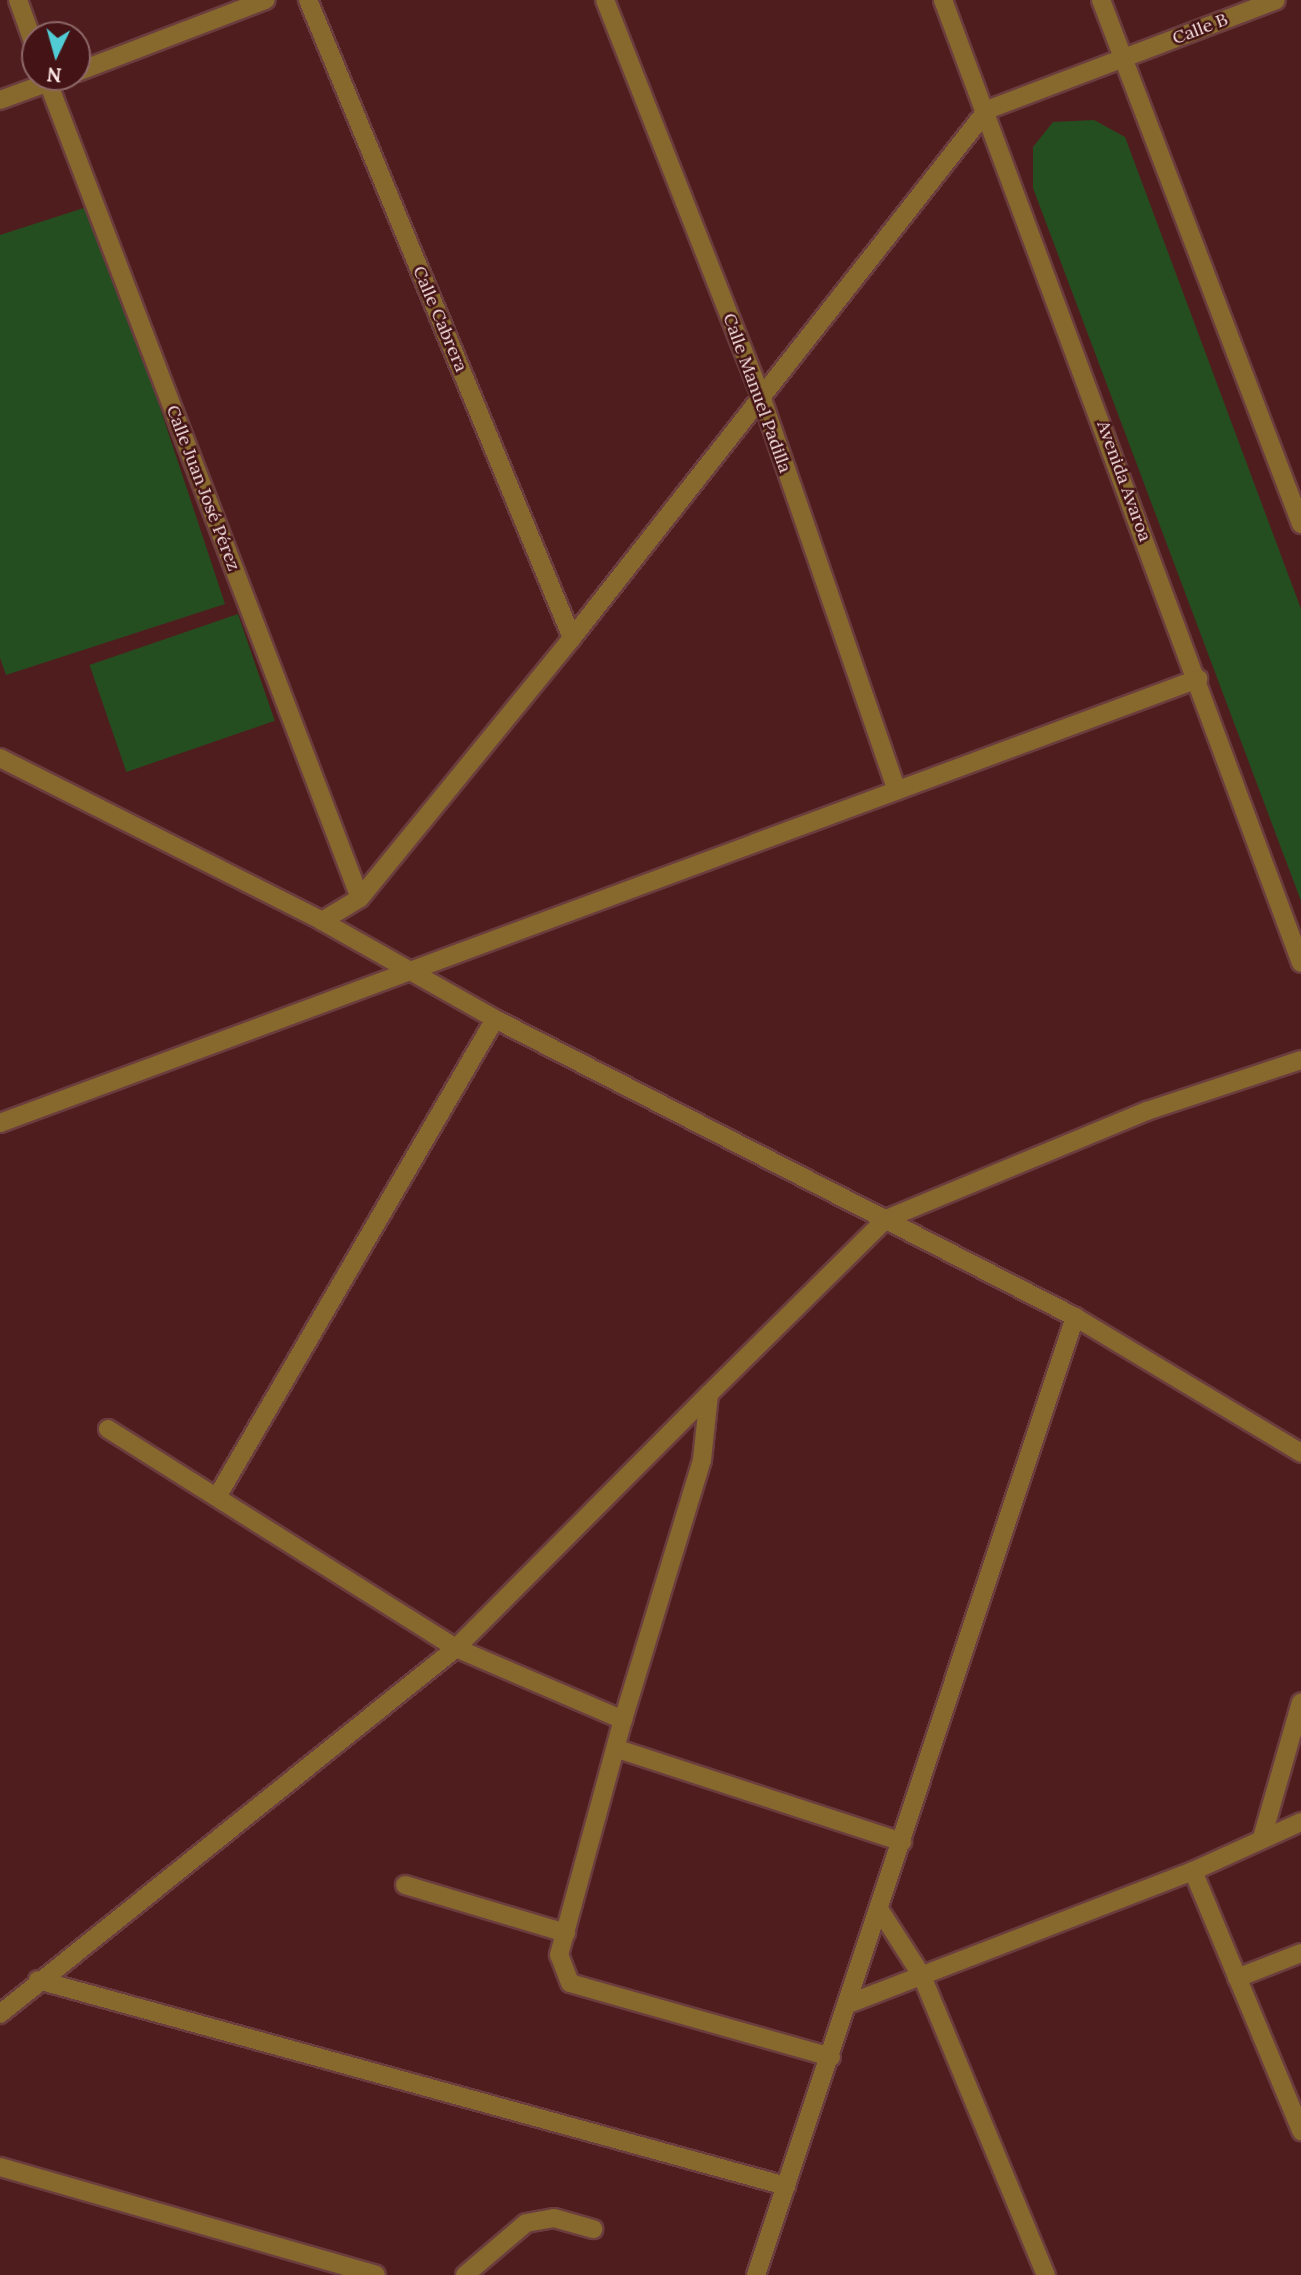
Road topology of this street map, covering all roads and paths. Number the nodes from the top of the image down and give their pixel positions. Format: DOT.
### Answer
graph roads {
  1 [pos="18,0"];
  2 [pos="266,0"];
  3 [pos="308,0"];
  4 [pos="605,0"];
  5 [pos="943,0"];
  6 [pos="1101,0"];
  7 [pos="1276,0"];
  8 [pos="26,21"];
  9 [pos="1123,59"];
  10 [pos="91,67"];
  11 [pos="22,91"];
  12 [pos="57,91"];
  13 [pos="0,100"];
  14 [pos="987,110"];
  15 [pos="762,399"];
  16 [pos="1301,524"];
  17 [pos="572,638"];
  18 [pos="1198,679"];
  19 [pos="0,758"];
  20 [pos="18,767"];
  21 [pos="0,774"];
  22 [pos="897,790"];
  23 [pos="360,898"];
  24 [pos="322,920"];
  25 [pos="1301,963"];
  26 [pos="408,972"];
  27 [pos="495,1020"];
  28 [pos="1301,1060"];
  29 [pos="0,1123"];
  30 [pos="886,1219"];
  31 [pos="1075,1317"];
  32 [pos="709,1394"];
  33 [pos="108,1429"];
  34 [pos="1301,1453"];
  35 [pos="217,1497"];
  36 [pos="456,1648"];
  37 [pos="1301,1702"];
  38 [pos="623,1720"];
  39 [pos="618,1749"];
  40 [pos="1301,1822"];
  41 [pos="1262,1838"];
  42 [pos="902,1842"];
  43 [pos="1193,1871"];
  44 [pos="405,1885"];
  45 [pos="880,1909"];
  46 [pos="566,1933"];
  47 [pos="1301,1953"];
  48 [pos="922,1976"];
  49 [pos="1237,1978"];
  50 [pos="38,1980"];
  51 [pos="848,2004"];
  52 [pos="0,2014"];
  53 [pos="831,2057"];
  54 [pos="1301,2132"];
  55 [pos="0,2167"];
  56 [pos="786,2186"];
  57 [pos="593,2229"];
  58 [pos="376,2275"];
  59 [pos="465,2275"];
  60 [pos="756,2275"];
  61 [pos="1046,2275"];
  1 -- 8 [label="street"];
  2 -- 10 [label="street"];
  3 -- 17 [label="street, Calle Cabrera"];
  4 -- 15 [label="street, Calle Manuel Padilla"];
  5 -- 14 [label="street, Avenida Avaroa"];
  6 -- 9 [label="street"];
  7 -- 9 [label="street, Calle B"];
  9 -- 14 [label="street, Calle B"];
  9 -- 16 [label="street"];
  11 -- 13 [label="street"];
  12 -- 23 [label="street, Calle Juan José Pérez"];
  14 -- 15 [label="street"];
  14 -- 18 [label="street, Avenida Avaroa"];
  15 -- 17 [label="street"];
  15 -- 22 [label="street, Calle Manuel Padilla"];
  17 -- 23 [label="street"];
  18 -- 22 [label="street"];
  18 -- 25 [label="street, Avenida Avaroa"];
  19 -- 20 [label="street"];
  20 -- 21 [label="street"];
  20 -- 24 [label="street"];
  22 -- 26 [label="street"];
  23 -- 24 [label="street"];
  24 -- 26 [label="street"];
  26 -- 27 [label="street"];
  26 -- 29 [label="street"];
  27 -- 30 [label="street"];
  27 -- 35 [label="street"];
  28 -- 30 [label="street"];
  30 -- 31 [label="street"];
  30 -- 32 [label="street"];
  31 -- 34 [label="street"];
  31 -- 42 [label="street"];
  32 -- 36 [label="street"];
  32 -- 38 [label="street"];
  33 -- 35 [label="street"];
  35 -- 36 [label="street"];
  36 -- 38 [label="street"];
  36 -- 50 [label="street"];
  37 -- 41 [label="street"];
  38 -- 39 [label="street"];
  39 -- 42 [label="street"];
  39 -- 46 [label="street"];
  40 -- 41 [label="street"];
  41 -- 43 [label="street"];
  42 -- 45 [label="street"];
  43 -- 48 [label="street"];
  43 -- 49 [label="street"];
  44 -- 46 [label="street"];
  45 -- 48 [label="street"];
  45 -- 51 [label="street"];
  46 -- 53 [label="street"];
  47 -- 49 [label="street"];
  48 -- 51 [label="street"];
  48 -- 61 [label="street"];
  49 -- 54 [label="street"];
  50 -- 52 [label="street"];
  50 -- 56 [label="street"];
  51 -- 53 [label="street"];
  53 -- 56 [label="street"];
  55 -- 58 [label="street"];
  56 -- 60 [label="street"];
  57 -- 59 [label="street"];
}
